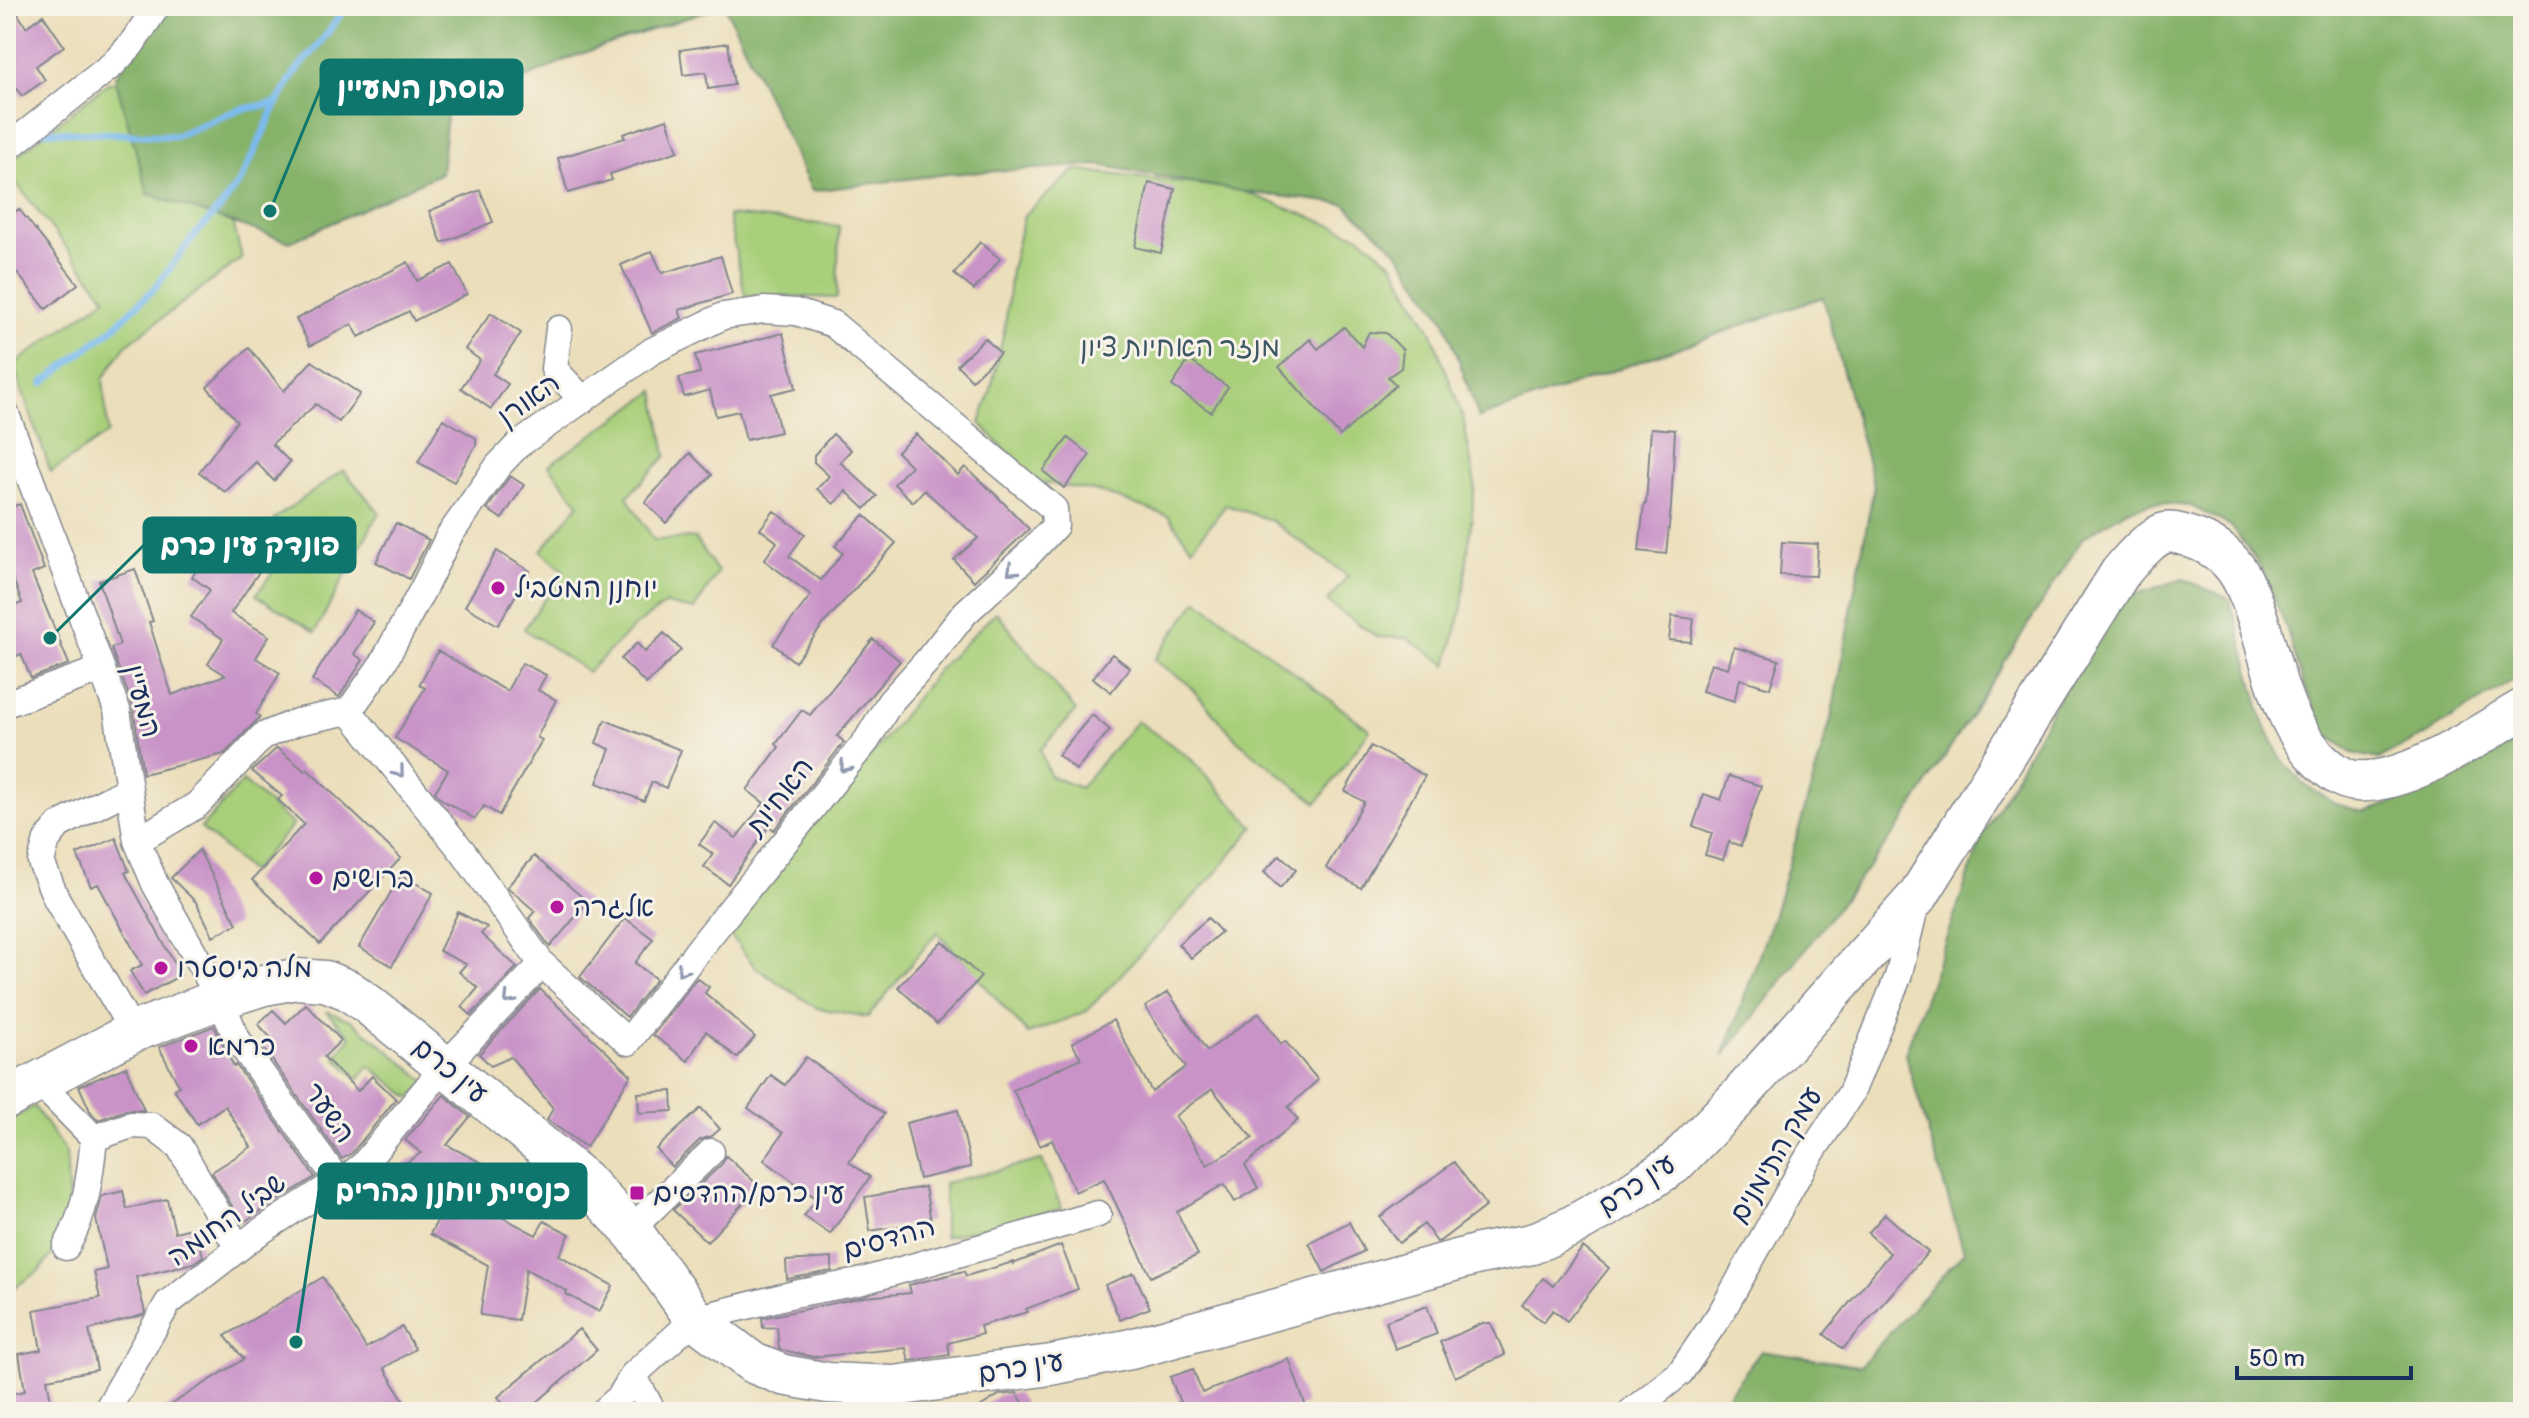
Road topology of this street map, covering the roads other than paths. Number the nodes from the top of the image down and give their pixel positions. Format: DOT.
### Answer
graph roads {
  1 [pos="157,6"];
  2 [pos="6,149"];
  3 [pos="559,329"];
  4 [pos="583,400"];
  5 [pos="6,414"];
  6 [pos="1054,509"];
  7 [pos="102,669"];
  8 [pos="11,702"];
  9 [pos="2523,709"];
  10 [pos="349,711"];
  11 [pos="129,789"];
  12 [pos="137,841"];
  13 [pos="1918,896"];
  14 [pos="542,964"];
  15 [pos="220,999"];
  16 [pos="133,1032"];
  17 [pos="444,1067"];
  18 [pos="22,1090"];
  19 [pos="94,1138"];
  20 [pos="711,1152"];
  21 [pos="338,1181"];
  22 [pos="1098,1214"];
  23 [pos="630,1230"];
  24 [pos="66,1247"];
  25 [pos="238,1248"];
  26 [pos="695,1319"];
  27 [pos="633,1375"];
  28 [pos="106,1412"];
  29 [pos="603,1412"];
  30 [pos="653,1412"];
  31 [pos="1631,1412"];
  1 -- 2 [label="street"];
  3 -- 4 [label="street"];
  4 -- 6 [label="street, האורן"];
  4 -- 10 [label="street, האורן"];
  5 -- 7 [label="street, המעיין"];
  6 -- 14 [label="street, האחיות, one-way"];
  7 -- 8 [label="street"];
  7 -- 11 [label="street, המעיין"];
  9 -- 13 [label="main road, עין כרם"];
  10 -- 12 [label="street"];
  10 -- 14 [label="street, האחיות, one-way"];
  11 -- 12 [label="street, המעיין"];
  11 -- 16 [label="street"];
  12 -- 15 [label="street, המעיין"];
  13 -- 26 [label="main road, עין כרם"];
  13 -- 31 [label="street, עמק התימנים"];
  14 -- 17 [label="street, one-way"];
  15 -- 16 [label="main road, עין כרם"];
  15 -- 17 [label="main road, עין כרם"];
  15 -- 21 [label="street, השער"];
  16 -- 18 [label="main road, עין כרם"];
  17 -- 21 [label="street, שביל החומה"];
  17 -- 23 [label="main road, עין כרם"];
  18 -- 19 [label="street"];
  19 -- 24 [label="street"];
  19 -- 25 [label="street"];
  20 -- 23 [label="street"];
  21 -- 25 [label="street, שביל החומה"];
  22 -- 26 [label="street, ההדסים"];
  23 -- 26 [label="main road, עין כרם"];
  25 -- 28 [label="street, שביל החומה"];
  26 -- 27 [label="street"];
  27 -- 29 [label="street"];
  27 -- 30 [label="street"];
}
